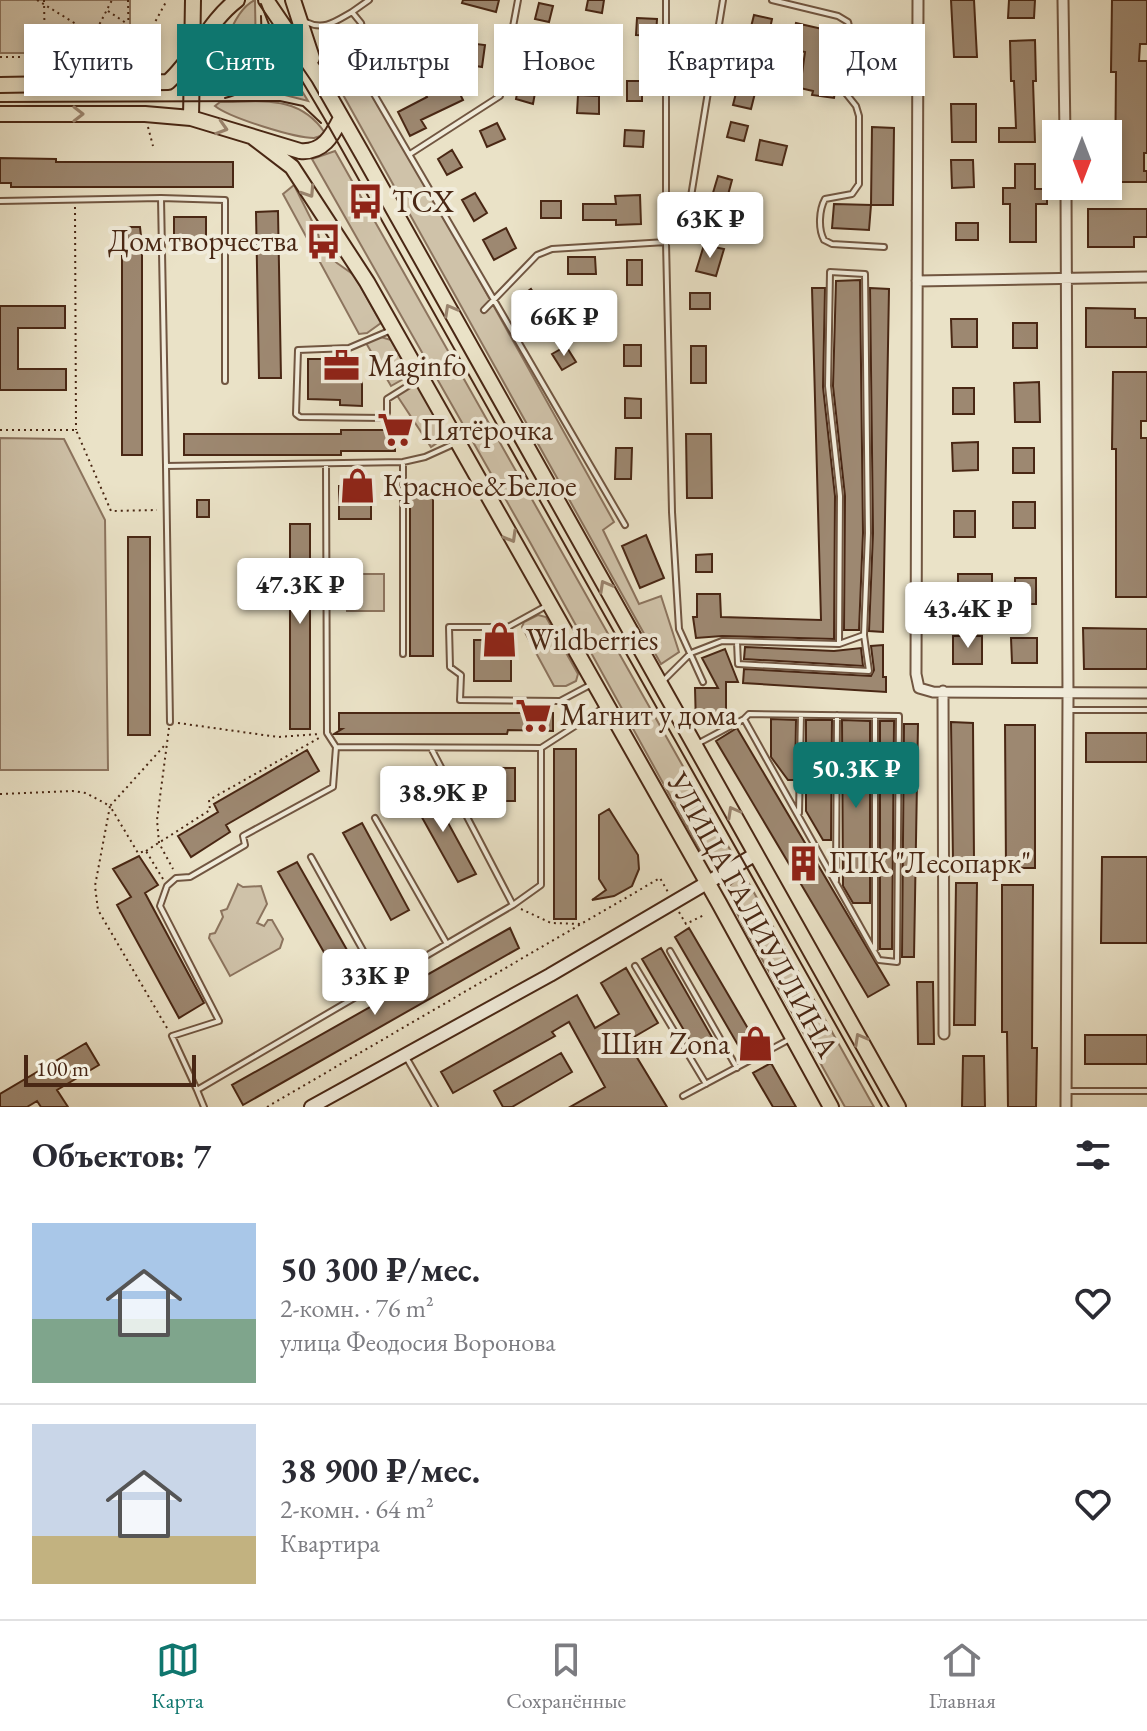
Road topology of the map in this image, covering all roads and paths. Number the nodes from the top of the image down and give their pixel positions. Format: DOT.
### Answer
graph roads {
  1 [pos="37,0"];
  2 [pos="112,0"];
  3 [pos="128,0"];
  4 [pos="167,0"];
  5 [pos="193,0"];
  6 [pos="237,0"];
  7 [pos="266,0"];
  8 [pos="293,0"];
  9 [pos="369,0"];
  10 [pos="518,0"];
  11 [pos="666,0"];
  12 [pos="723,0"];
  13 [pos="772,0"];
  14 [pos="918,0"];
  15 [pos="1063,0"];
  16 [pos="44,2"];
  17 [pos="107,10"];
  18 [pos="352,12"];
  19 [pos="298,16"];
  20 [pos="44,24"];
  21 [pos="77,24"];
  22 [pos="100,24"];
  23 [pos="128,24"];
  24 [pos="154,24"];
  25 [pos="193,24"];
  26 [pos="213,24"];
  27 [pos="0,57"];
  28 [pos="24,57"];
  29 [pos="177,72"];
  30 [pos="319,78"];
  31 [pos="0,85"];
  32 [pos="191,96"];
  33 [pos="329,96"];
  34 [pos="0,114"];
  35 [pos="191,118"];
  36 [pos="341,118"];
  37 [pos="1065,120"];
  38 [pos="254,138"];
  39 [pos="410,154"];
  40 [pos="161,198"];
  41 [pos="75,199"];
  42 [pos="1066,200"];
  43 [pos="0,201"];
  44 [pos="666,242"];
  45 [pos="884,247"];
  46 [pos="1147,277"];
  47 [pos="1067,280"];
  48 [pos="917,281"];
  49 [pos="493,299"];
  50 [pos="484,310"];
  51 [pos="394,329"];
  52 [pos="421,378"];
  53 [pos="225,381"];
  54 [pos="0,430"];
  55 [pos="76,430"];
  56 [pos="458,442"];
  57 [pos="403,462"];
  58 [pos="326,464"];
  59 [pos="166,466"];
  60 [pos="166,510"];
  61 [pos="625,525"];
  62 [pos="549,604"];
  63 [pos="864,635"];
  64 [pos="737,642"];
  65 [pos="839,644"];
  66 [pos="691,653"];
  67 [pos="403,654"];
  68 [pos="594,682"];
  69 [pos="703,682"];
  70 [pos="660,684"];
  71 [pos="943,691"];
  72 [pos="1068,692"];
  73 [pos="1147,693"];
  74 [pos="607,706"];
  75 [pos="1068,710"];
  76 [pos="1147,710"];
  77 [pos="801,715"];
  78 [pos="837,715"];
  79 [pos="875,716"];
  80 [pos="744,719"];
  81 [pos="170,722"];
  82 [pos="327,733"];
  83 [pos="166,745"];
  84 [pos="695,745"];
  85 [pos="336,747"];
  86 [pos="431,747"];
  87 [pos="541,748"];
  88 [pos="0,794"];
  89 [pos="110,806"];
  90 [pos="799,816"];
  91 [pos="375,818"];
  92 [pos="159,843"];
  93 [pos="146,851"];
  94 [pos="756,854"];
  95 [pos="311,857"];
  96 [pos="176,878"];
  97 [pos="706,881"];
  98 [pos="836,883"];
  99 [pos="167,886"];
  100 [pos="673,901"];
  101 [pos="513,905"];
  102 [pos="704,915"];
  103 [pos="584,924"];
  104 [pos="447,944"];
  105 [pos="670,951"];
  106 [pos="875,951"];
  107 [pos="635,966"];
  108 [pos="380,981"];
  109 [pos="944,1034"];
  110 [pos="172,1036"];
  111 [pos="792,1038"];
  112 [pos="405,1055"];
  113 [pos="737,1068"];
  114 [pos="706,1084"];
  115 [pos="197,1090"];
  116 [pos="1066,1091"];
  117 [pos="1147,1091"];
  118 [pos="683,1096"];
  119 [pos="204,1107"];
  120 [pos="267,1107"];
  121 [pos="311,1107"];
  122 [pos="435,1107"];
  123 [pos="831,1107"];
  124 [pos="898,1107"];
  125 [pos="1066,1107"];
  1 -- 16 [label="path"];
  2 -- 17 [label="path"];
  3 -- 23 [label="path"];
  4 -- 24 [label="path"];
  5 -- 25 [label="main road"];
  6 -- 26 [label="main road"];
  7 -- 30 [label="main road, УЛИЦА ГАЛИУЛЛИНА"];
  8 -- 19 [label="main road"];
  9 -- 18 [label="lane"];
  10 -- 39 [label="lane"];
  11 -- 44 [label="lane"];
  12 -- 44 [label="lane"];
  13 -- 45 [label="lane"];
  14 -- 48 [label="street"];
  15 -- 37 [label="street"];
  16 -- 20 [label="path"];
  16 -- 21 [label="path"];
  17 -- 22 [label="path"];
  17 -- 23 [label="path"];
  18 -- 19 [label="lane"];
  18 -- 39 [label="lane"];
  19 -- 30 [label="main road"];
  27 -- 28 [label="path"];
  29 -- 31 [label="main road"];
  32 -- 35 [label="main road"];
  33 -- 36 [label="main road, УЛИЦА ГАЛИУЛЛИНА"];
  34 -- 35 [label="main road, УЛИЦА ГАЛИУЛЛИНА, one-way"];
  35 -- 38 [label="main road, УЛИЦА ГАЛИУЛЛИНА, one-way"];
  36 -- 38 [label="main road, УЛИЦА ГАЛИУЛЛИНА"];
  70 -- 36 [label="main road, УЛИЦА ГАЛИУЛЛИНА, one-way"];
  38 -- 51 [label="main road, УЛИЦА ГАЛИУЛЛИНА, one-way"];
  39 -- 49 [label="lane"];
  40 -- 41 [label="lane"];
  40 -- 53 [label="lane"];
  40 -- 59 [label="lane"];
  41 -- 43 [label="lane"];
  41 -- 55 [label="path"];
  42 -- 47 [label="street"];
  44 -- 49 [label="lane"];
  44 -- 66 [label="lane"];
  46 -- 47 [label="street"];
  47 -- 48 [label="street"];
  47 -- 72 [label="street"];
  48 -- 71 [label="street"];
  49 -- 50 [label="lane"];
  49 -- 61 [label="lane"];
  51 -- 52 [label="main road, УЛИЦА ГАЛИУЛЛИНА"];
  51 -- 52 [label="lane"];
  52 -- 56 [label="main road, УЛИЦА ГАЛИУЛЛИНА"];
  54 -- 55 [label="path"];
  55 -- 60 [label="path"];
  56 -- 57 [label="lane"];
  56 -- 62 [label="main road, УЛИЦА ГАЛИУЛЛИНА, one-way"];
  57 -- 58 [label="lane"];
  57 -- 67 [label="lane"];
  58 -- 59 [label="lane"];
  58 -- 82 [label="lane"];
  59 -- 60 [label="lane"];
  60 -- 81 [label="lane"];
  62 -- 68 [label="main road, УЛИЦА ГАЛИУЛЛИНА"];
  62 -- 68 [label="lane"];
  63 -- 64 [label="lane"];
  63 -- 65 [label="lane"];
  63 -- 65 [label="lane"];
  64 -- 65 [label="lane"];
  64 -- 66 [label="lane"];
  66 -- 69 [label="lane"];
  66 -- 70 [label="lane"];
  68 -- 74 [label="main road, УЛИЦА ГАЛИУЛЛИНА"];
  70 -- 84 [label="main road, УЛИЦА ГАЛИУЛЛИНА"];
  71 -- 72 [label="street"];
  71 -- 109 [label="street"];
  72 -- 73 [label="street"];
  72 -- 75 [label="street"];
  74 -- 87 [label="lane"];
  74 -- 97 [label="main road, УЛИЦА ГАЛИУЛЛИНА"];
  75 -- 76 [label="lane"];
  75 -- 116 [label="street"];
  77 -- 78 [label="lane"];
  77 -- 80 [label="lane"];
  77 -- 90 [label="lane"];
  78 -- 79 [label="lane"];
  78 -- 98 [label="lane"];
  79 -- 106 [label="lane"];
  79 -- 106 [label="lane"];
  80 -- 84 [label="lane"];
  80 -- 90 [label="lane"];
  81 -- 82 [label="path"];
  81 -- 83 [label="path"];
  82 -- 85 [label="lane"];
  82 -- 92 [label="path"];
  83 -- 89 [label="path"];
  83 -- 92 [label="path"];
  94 -- 84 [label="main road, УЛИЦА ГАЛИУЛЛИНА, one-way"];
  85 -- 86 [label="lane"];
  85 -- 96 [label="lane"];
  86 -- 87 [label="lane"];
  86 -- 101 [label="lane"];
  87 -- 101 [label="lane"];
  88 -- 89 [label="path"];
  89 -- 93 [label="path"];
  89 -- 110 [label="path"];
  90 -- 98 [label="lane"];
  91 -- 104 [label="lane"];
  92 -- 93 [label="path"];
  92 -- 96 [label="path"];
  93 -- 99 [label="path"];
  94 -- 97 [label="main road"];
  124 -- 94 [label="main road, УЛИЦА ГАЛИУЛЛИНА, one-way"];
  95 -- 108 [label="lane"];
  96 -- 99 [label="lane"];
  97 -- 100 [label="main road"];
  97 -- 111 [label="main road, УЛИЦА ГАЛИУЛЛИНА"];
  98 -- 106 [label="lane"];
  99 -- 110 [label="lane"];
  100 -- 102 [label="path"];
  100 -- 103 [label="path"];
  100 -- 112 [label="main road"];
  101 -- 103 [label="path"];
  101 -- 104 [label="lane"];
  103 -- 120 [label="path"];
  104 -- 108 [label="lane"];
  105 -- 113 [label="lane"];
  107 -- 114 [label="lane"];
  108 -- 115 [label="lane"];
  110 -- 115 [label="lane"];
  111 -- 113 [label="lane"];
  111 -- 123 [label="main road, УЛИЦА ГАЛИУЛЛИНА"];
  112 -- 121 [label="main road"];
  112 -- 122 [label="lane"];
  113 -- 114 [label="lane"];
  114 -- 118 [label="lane"];
  115 -- 119 [label="lane"];
  116 -- 117 [label="lane"];
  116 -- 125 [label="street"];
}
